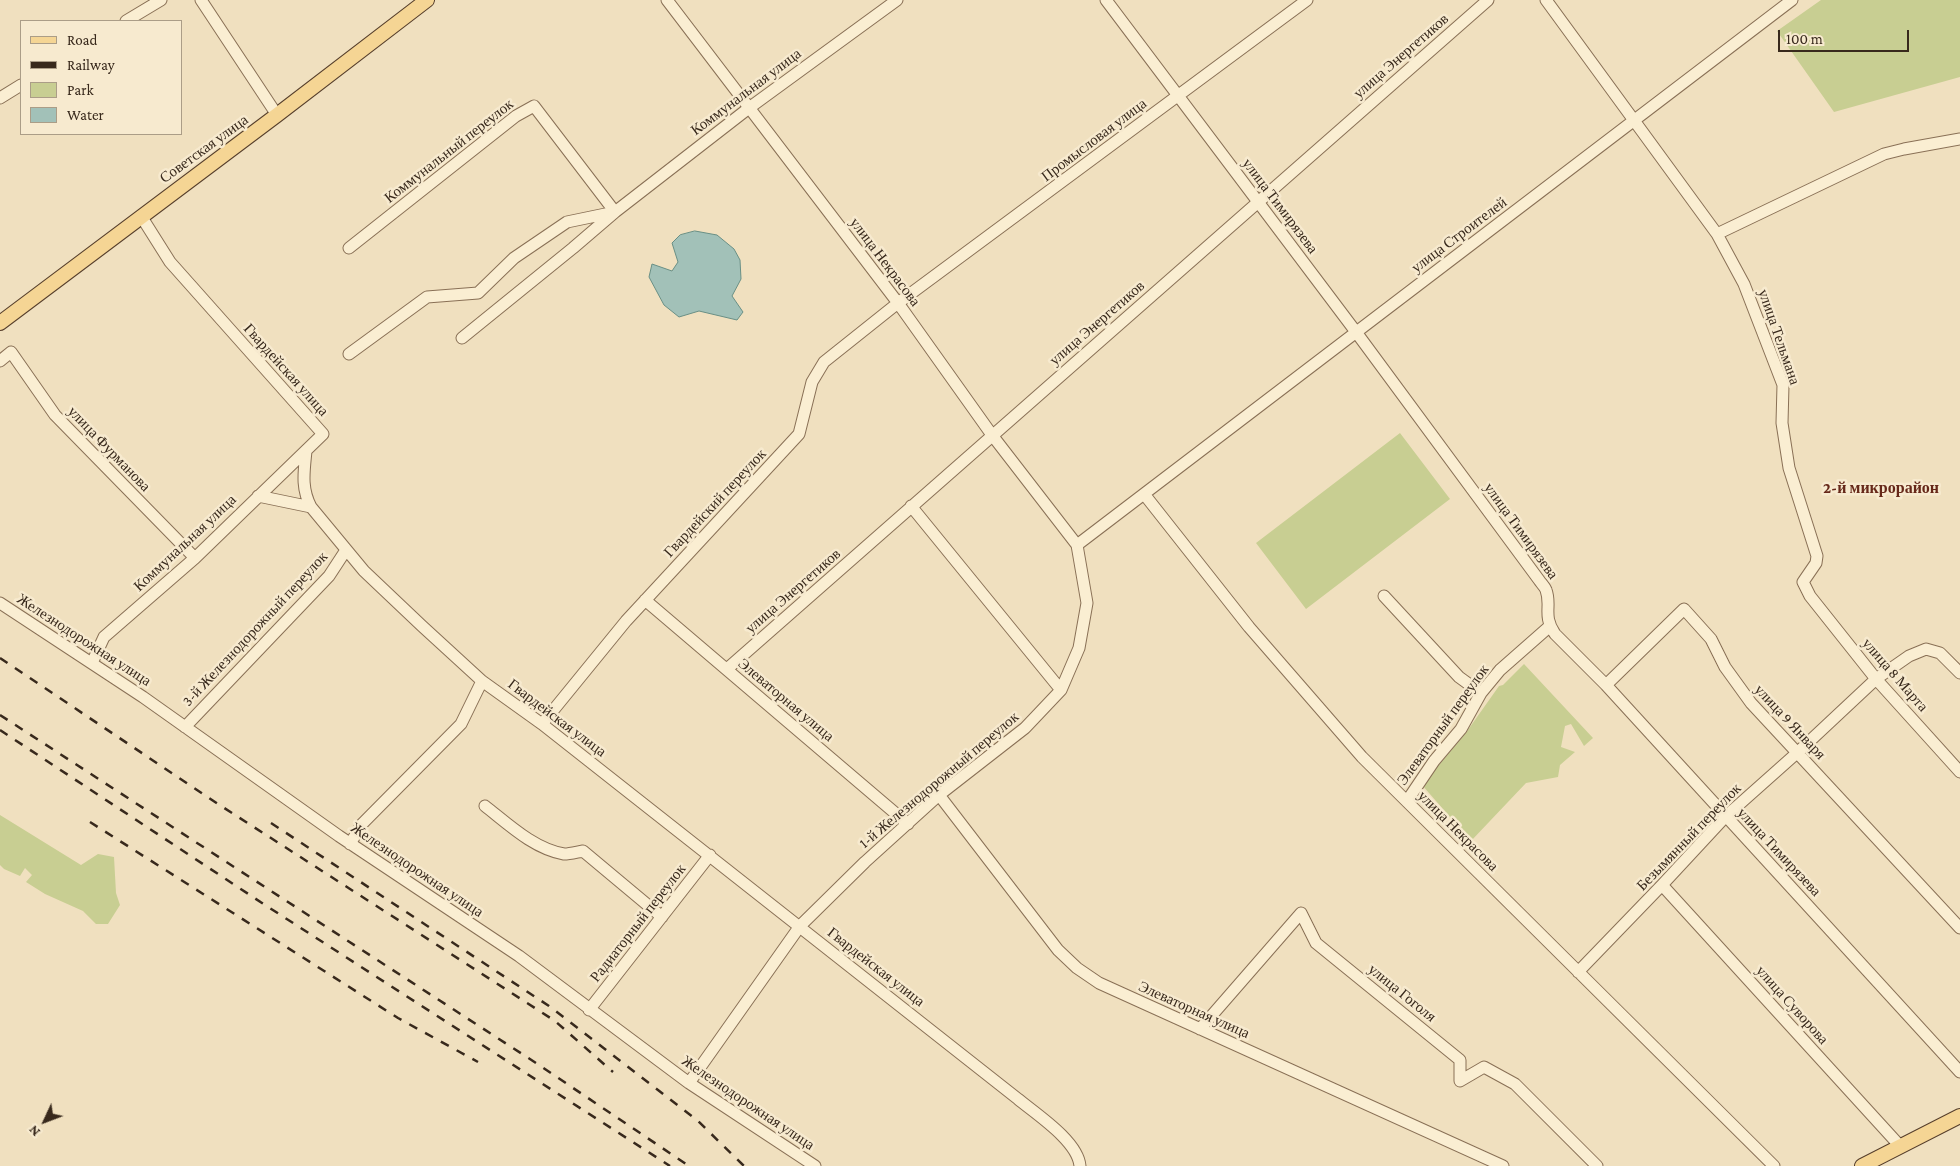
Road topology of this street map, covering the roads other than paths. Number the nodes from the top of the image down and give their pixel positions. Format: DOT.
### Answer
graph roads {
  1 [pos="161,0"];
  2 [pos="201,0"];
  3 [pos="427,0"];
  4 [pos="667,0"];
  5 [pos="898,0"];
  6 [pos="1106,0"];
  7 [pos="1307,0"];
  8 [pos="1488,0"];
  9 [pos="1546,0"];
  10 [pos="1792,0"];
  11 [pos="128,20"];
  12 [pos="20,86"];
  13 [pos="1178,96"];
  14 [pos="0,98"];
  15 [pos="749,108"];
  16 [pos="278,115"];
  17 [pos="1634,120"];
  18 [pos="1960,139"];
  19 [pos="1259,202"];
  20 [pos="614,212"];
  21 [pos="141,216"];
  22 [pos="1717,234"];
  23 [pos="349,248"];
  24 [pos="898,303"];
  25 [pos="0,323"];
  26 [pos="1356,332"];
  27 [pos="462,338"];
  28 [pos="349,354"];
  29 [pos="0,360"];
  30 [pos="992,435"];
  31 [pos="306,451"];
  32 [pos="1144,494"];
  33 [pos="258,496"];
  34 [pos="911,506"];
  35 [pos="311,507"];
  36 [pos="1077,545"];
  37 [pos="346,550"];
  38 [pos="195,558"];
  39 [pos="1384,596"];
  40 [pos="1810,596"];
  41 [pos="645,600"];
  42 [pos="0,603"];
  43 [pos="1550,626"];
  44 [pos="92,663"];
  45 [pos="727,670"];
  46 [pos="1960,673"];
  47 [pos="1876,679"];
  48 [pos="482,681"];
  49 [pos="1606,685"];
  50 [pos="1061,690"];
  51 [pos="1481,693"];
  52 [pos="542,724"];
  53 [pos="185,727"];
  54 [pos="1798,752"];
  55 [pos="1960,772"];
  56 [pos="939,795"];
  57 [pos="1407,801"];
  58 [pos="485,806"];
  59 [pos="1725,816"];
  60 [pos="908,824"];
  61 [pos="350,844"];
  62 [pos="710,856"];
  63 [pos="1662,885"];
  64 [pos="662,917"];
  65 [pos="800,926"];
  66 [pos="1960,928"];
  67 [pos="1578,972"];
  68 [pos="589,1010"];
  69 [pos="1200,1029"];
  70 [pos="1960,1072"];
  71 [pos="689,1082"];
  72 [pos="1960,1116"];
  73 [pos="1900,1146"];
  74 [pos="815,1166"];
  75 [pos="1080,1166"];
  76 [pos="1503,1166"];
  77 [pos="1597,1166"];
  78 [pos="1774,1166"];
  79 [pos="1862,1166"];
  1 -- 11 [label="street"];
  2 -- 16 [label="street"];
  3 -- 16 [label="main road, Советская улица"];
  4 -- 15 [label="street, улица Некрасова"];
  5 -- 15 [label="street, Коммунальная улица"];
  6 -- 13 [label="street, улица Тимирязева"];
  7 -- 13 [label="street, Промысловая улица"];
  8 -- 19 [label="street, улица Энергетиков"];
  9 -- 17 [label="street"];
  10 -- 17 [label="street, улица Строителей"];
  12 -- 14 [label="street"];
  13 -- 19 [label="street, улица Тимирязева"];
  13 -- 24 [label="street, Промысловая улица"];
  15 -- 20 [label="street, Коммунальная улица"];
  15 -- 24 [label="street, улица Некрасова"];
  16 -- 21 [label="main road, Советская улица"];
  17 -- 22 [label="street"];
  17 -- 26 [label="street, улица Строителей"];
  18 -- 22 [label="street"];
  19 -- 26 [label="street, улица Тимирязева"];
  19 -- 30 [label="street, улица Энергетиков"];
  20 -- 23 [label="street, Коммунальный переулок"];
  20 -- 27 [label="street, Коммунальная улица"];
  20 -- 28 [label="street, Коммунальная улица"];
  21 -- 25 [label="main road, Советская улица"];
  21 -- 31 [label="street, Гвардейская улица"];
  22 -- 40 [label="street, улица Тельмана"];
  24 -- 30 [label="street, улица Некрасова"];
  24 -- 41 [label="street, Гвардейский переулок"];
  26 -- 32 [label="street, улица Строителей"];
  26 -- 43 [label="street, улица Тимирязева"];
  29 -- 38 [label="street, улица Фурманова"];
  30 -- 34 [label="street, улица Энергетиков"];
  30 -- 36 [label="street, улица Некрасова"];
  31 -- 33 [label="street, Коммунальная улица"];
  31 -- 35 [label="street, Гвардейская улица"];
  32 -- 36 [label="street, улица Строителей"];
  32 -- 57 [label="street, улица Некрасова"];
  33 -- 35 [label="street"];
  33 -- 38 [label="street, Коммунальная улица"];
  34 -- 45 [label="street, улица Энергетиков"];
  34 -- 50 [label="street"];
  35 -- 37 [label="street, Гвардейская улица"];
  36 -- 50 [label="street, 1-й Железнодорожный переулок"];
  37 -- 48 [label="street, Гвардейская улица"];
  37 -- 53 [label="street, 3-й Железнодорожный переулок"];
  38 -- 44 [label="street, Коммунальная улица"];
  39 -- 51 [label="street"];
  40 -- 47 [label="street, улица 8 Марта"];
  41 -- 45 [label="street, Элеваторная улица"];
  41 -- 52 [label="street, Гвардейский переулок"];
  42 -- 44 [label="street, Железнодорожная улица"];
  43 -- 49 [label="street, улица Тимирязева"];
  43 -- 51 [label="street, Элеваторный переулок"];
  44 -- 53 [label="street, Железнодорожная улица"];
  45 -- 60 [label="street, Элеваторная улица"];
  46 -- 47 [label="street, Безымянный переулок"];
  47 -- 54 [label="street, Безымянный переулок"];
  47 -- 55 [label="street, улица 8 Марта"];
  48 -- 52 [label="street, Гвардейская улица"];
  48 -- 61 [label="street"];
  49 -- 54 [label="street, улица 9 Января"];
  49 -- 59 [label="street, улица Тимирязева"];
  50 -- 56 [label="street, 1-й Железнодорожный переулок"];
  51 -- 57 [label="street, Элеваторный переулок"];
  52 -- 62 [label="street, Гвардейская улица"];
  53 -- 61 [label="street, Железнодорожная улица"];
  54 -- 59 [label="street, Безымянный переулок"];
  54 -- 66 [label="street, улица 9 Января"];
  56 -- 60 [label="street, 1-й Железнодорожный переулок"];
  56 -- 69 [label="street, Элеваторная улица"];
  57 -- 67 [label="street, улица Некрасова"];
  58 -- 64 [label="street"];
  59 -- 63 [label="street, Безымянный переулок"];
  59 -- 70 [label="street, улица Тимирязева"];
  60 -- 65 [label="street, 1-й Железнодорожный переулок"];
  61 -- 68 [label="street, Железнодорожная улица"];
  62 -- 64 [label="street, Радиаторный переулок"];
  62 -- 65 [label="street, Гвардейская улица"];
  63 -- 67 [label="street, Безымянный переулок"];
  63 -- 73 [label="street, улица Суворова"];
  64 -- 68 [label="street, Радиаторный переулок"];
  65 -- 71 [label="street, 1-й Железнодорожный переулок"];
  65 -- 75 [label="street, Гвардейская улица"];
  67 -- 78 [label="street, улица Некрасова"];
  68 -- 71 [label="street, Железнодорожная улица"];
  69 -- 76 [label="street, Элеваторная улица"];
  69 -- 77 [label="street, улица Гоголя"];
  71 -- 74 [label="street, Железнодорожная улица"];
  72 -- 73 [label="main road"];
  73 -- 79 [label="main road"];
}
